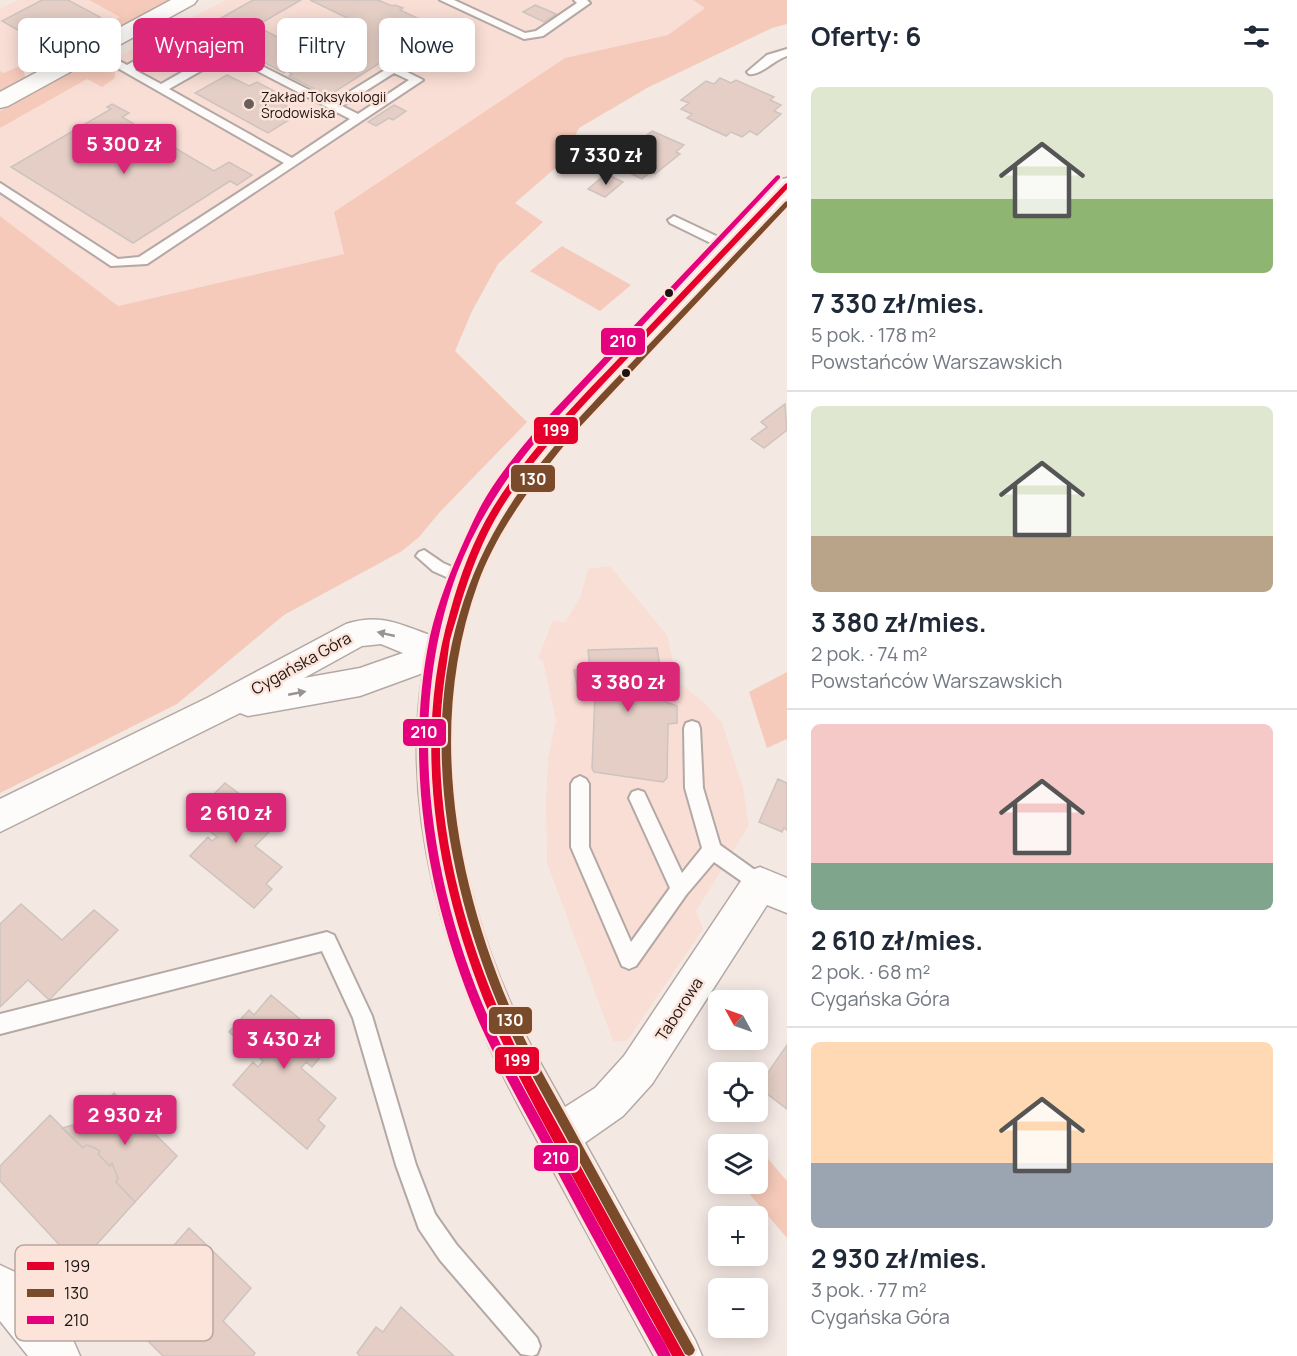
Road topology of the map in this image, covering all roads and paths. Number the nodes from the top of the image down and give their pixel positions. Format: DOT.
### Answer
graph roads {
  1 [pos="187,0"];
  2 [pos="445,0"];
  3 [pos="579,0"];
  4 [pos="121,36"];
  5 [pos="787,52"];
  6 [pos="121,67"];
  7 [pos="133,67"];
  8 [pos="127,70"];
  9 [pos="54,72"];
  10 [pos="753,72"];
  11 [pos="162,89"];
  12 [pos="0,101"];
  13 [pos="333,107"];
  14 [pos="358,119"];
  15 [pos="292,163"];
  16 [pos="787,185"];
  17 [pos="0,187"];
  18 [pos="674,220"];
  19 [pos="729,247"];
  20 [pos="424,556"];
  21 [pos="462,578"];
  22 [pos="441,653"];
  23 [pos="219,708"];
  24 [pos="692,728"];
  25 [pos="580,784"];
  26 [pos="638,798"];
  27 [pos="0,816"];
  28 [pos="712,850"];
  29 [pos="680,889"];
  30 [pos="774,890"];
  31 [pos="0,1024"];
  32 [pos="558,1136"];
  33 [pos="0,1287"];
  34 [pos="15,1305"];
  35 [pos="45,1341"];
  36 [pos="529,1346"];
  37 [pos="57,1356"];
  38 [pos="679,1356"];
  1 -- 4 [label="street"];
  2 -- 3 [label="lane"];
  5 -- 10 [label="lane"];
  6 -- 8 [label="lane"];
  7 -- 8 [label="lane"];
  8 -- 11 [label="lane"];
  9 -- 12 [label="street"];
  11 -- 13 [label="lane"];
  11 -- 15 [label="lane"];
  13 -- 14 [label="lane"];
  13 -- 14 [label="lane"];
  14 -- 15 [label="lane"];
  15 -- 17 [label="lane"];
  16 -- 19 [label="street"];
  18 -- 19 [label="lane"];
  19 -- 21 [label="street"];
  20 -- 21 [label="lane"];
  21 -- 22 [label="street"];
  23 -- 22 [label="street, Cygańska Góra, one-way"];
  22 -- 23 [label="street, Cygańska Góra, one-way"];
  22 -- 32 [label="street"];
  23 -- 27 [label="street, Cygańska Góra"];
  24 -- 28 [label="lane"];
  25 -- 29 [label="lane"];
  26 -- 29 [label="lane"];
  28 -- 29 [label="lane"];
  28 -- 30 [label="lane"];
  30 -- 32 [label="street, Taborowa"];
  31 -- 36 [label="lane"];
  32 -- 38 [label="street"];
  33 -- 34 [label="street"];
  35 -- 37 [label="street"];
}
